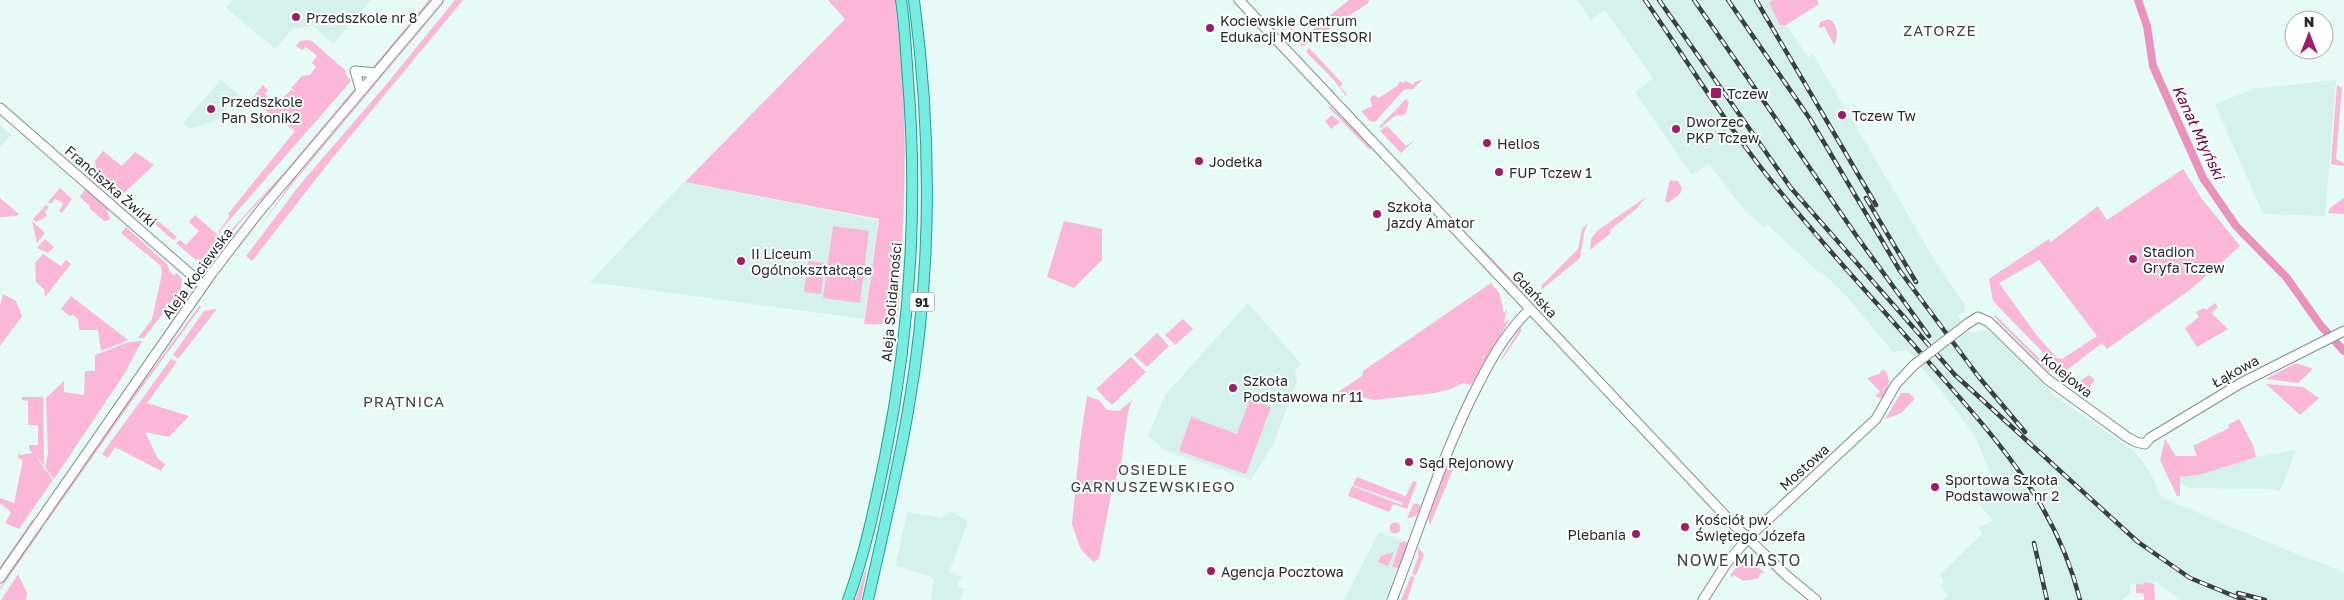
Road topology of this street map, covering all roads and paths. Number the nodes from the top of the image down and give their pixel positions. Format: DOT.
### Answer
graph roads {
  1 [pos="438,0"];
  2 [pos="901,0"];
  3 [pos="914,0"];
  4 [pos="1240,0"];
  5 [pos="376,73"];
  6 [pos="361,91"];
  7 [pos="0,108"];
  8 [pos="203,285"];
  9 [pos="1530,309"];
  10 [pos="1978,318"];
  11 [pos="2341,332"];
  12 [pos="2145,444"];
  13 [pos="1748,538"];
  14 [pos="0,578"];
  15 [pos="848,600"];
  16 [pos="868,600"];
  17 [pos="1392,600"];
  18 [pos="1703,600"];
  19 [pos="1816,600"];
  1 -- 5 [label="street, Aleja Kociewska"];
  2 -- 15 [label="main road, Aleja Solidarności / 91"];
  3 -- 16 [label="main road, Aleja Solidarności / 91"];
  4 -- 9 [label="street, Gdańska"];
  5 -- 6 [label="street, Aleja Kociewska"];
  5 -- 6 [label="street"];
  6 -- 8 [label="street, Aleja Kociewska"];
  7 -- 8 [label="street, Franciszka Żwirki"];
  8 -- 14 [label="street, Aleja Kociewska"];
  9 -- 13 [label="street, Gdańska"];
  9 -- 17 [label="street"];
  10 -- 12 [label="street, Kolejowa"];
  10 -- 13 [label="street, Mostowa, bridge"];
  11 -- 12 [label="street, Łąkowa"];
  13 -- 18 [label="street, Mostowa"];
  13 -- 19 [label="street, Gdańska"];
}
